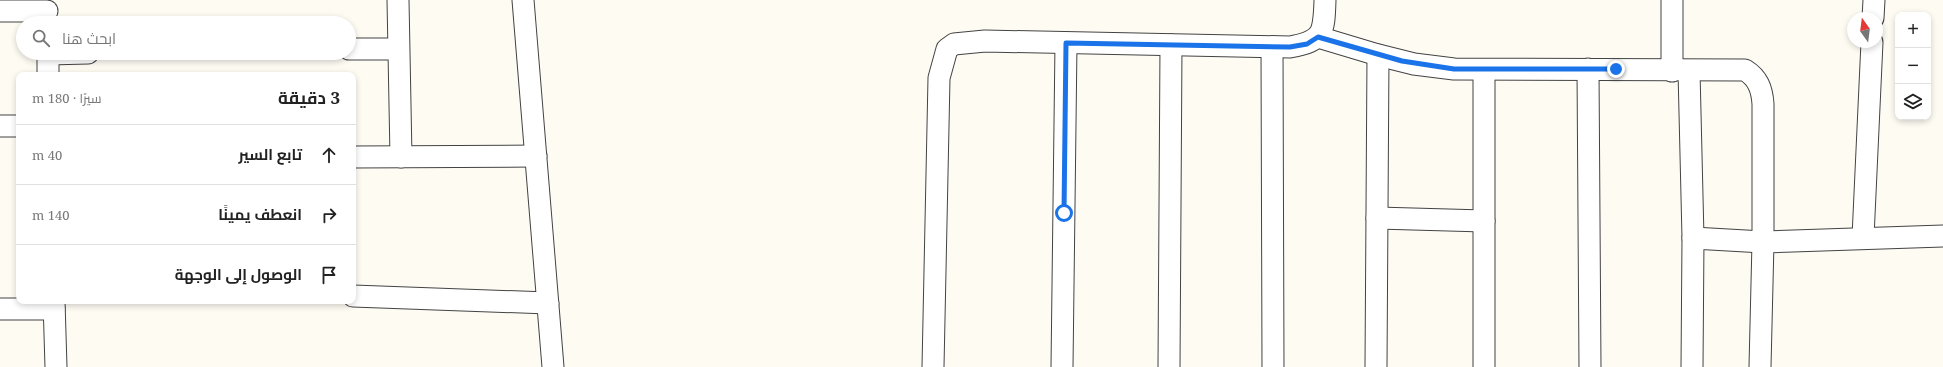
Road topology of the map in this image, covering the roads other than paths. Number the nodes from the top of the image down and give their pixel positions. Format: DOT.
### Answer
graph roads {
  1 [pos="398,0"];
  2 [pos="523,0"];
  3 [pos="1325,0"];
  4 [pos="1672,0"];
  5 [pos="1874,0"];
  6 [pos="0,11"];
  7 [pos="47,11"];
  8 [pos="1873,12"];
  9 [pos="1318,37"];
  10 [pos="1066,43"];
  11 [pos="1171,45"];
  12 [pos="1272,47"];
  13 [pos="1872,48"];
  14 [pos="356,49"];
  15 [pos="398,49"];
  16 [pos="1378,55"];
  17 [pos="48,60"];
  18 [pos="1588,69"];
  19 [pos="1484,70"];
  20 [pos="1680,71"];
  21 [pos="48,72"];
  22 [pos="0,126"];
  23 [pos="16,126"];
  24 [pos="536,156"];
  25 [pos="356,157"];
  26 [pos="401,157"];
  27 [pos="1377,218"];
  28 [pos="1484,221"];
  29 [pos="1943,236"];
  30 [pos="1864,237"];
  31 [pos="1693,238"];
  32 [pos="1763,242"];
  33 [pos="356,296"];
  34 [pos="548,303"];
  35 [pos="54,305"];
  36 [pos="0,309"];
  37 [pos="56,367"];
  38 [pos="553,367"];
  39 [pos="933,367"];
  40 [pos="1062,367"];
  41 [pos="1169,367"];
  42 [pos="1273,367"];
  43 [pos="1376,367"];
  44 [pos="1484,367"];
  45 [pos="1590,367"];
  46 [pos="1692,367"];
  47 [pos="1760,367"];
  1 -- 15 [label="street"];
  2 -- 24 [label="street"];
  3 -- 9 [label="street"];
  4 -- 20 [label="street"];
  5 -- 8 [label="street"];
  6 -- 7 [label="street"];
  9 -- 12 [label="street"];
  9 -- 16 [label="street"];
  10 -- 11 [label="street"];
  10 -- 39 [label="street"];
  10 -- 40 [label="street"];
  11 -- 12 [label="street"];
  11 -- 41 [label="street"];
  12 -- 42 [label="street"];
  13 -- 30 [label="street"];
  14 -- 15 [label="street"];
  15 -- 26 [label="street"];
  16 -- 19 [label="street"];
  16 -- 27 [label="street"];
  17 -- 21 [label="street"];
  18 -- 19 [label="street"];
  18 -- 20 [label="street"];
  18 -- 45 [label="street"];
  19 -- 28 [label="street"];
  20 -- 31 [label="street"];
  20 -- 32 [label="street"];
  22 -- 23 [label="street"];
  24 -- 26 [label="street"];
  24 -- 34 [label="street"];
  25 -- 26 [label="street"];
  27 -- 28 [label="street"];
  27 -- 43 [label="street"];
  28 -- 44 [label="street"];
  29 -- 30 [label="street"];
  30 -- 32 [label="street"];
  31 -- 32 [label="street"];
  31 -- 46 [label="street"];
  32 -- 47 [label="street"];
  33 -- 34 [label="street"];
  34 -- 38 [label="street"];
  35 -- 36 [label="street"];
  35 -- 37 [label="street"];
}
